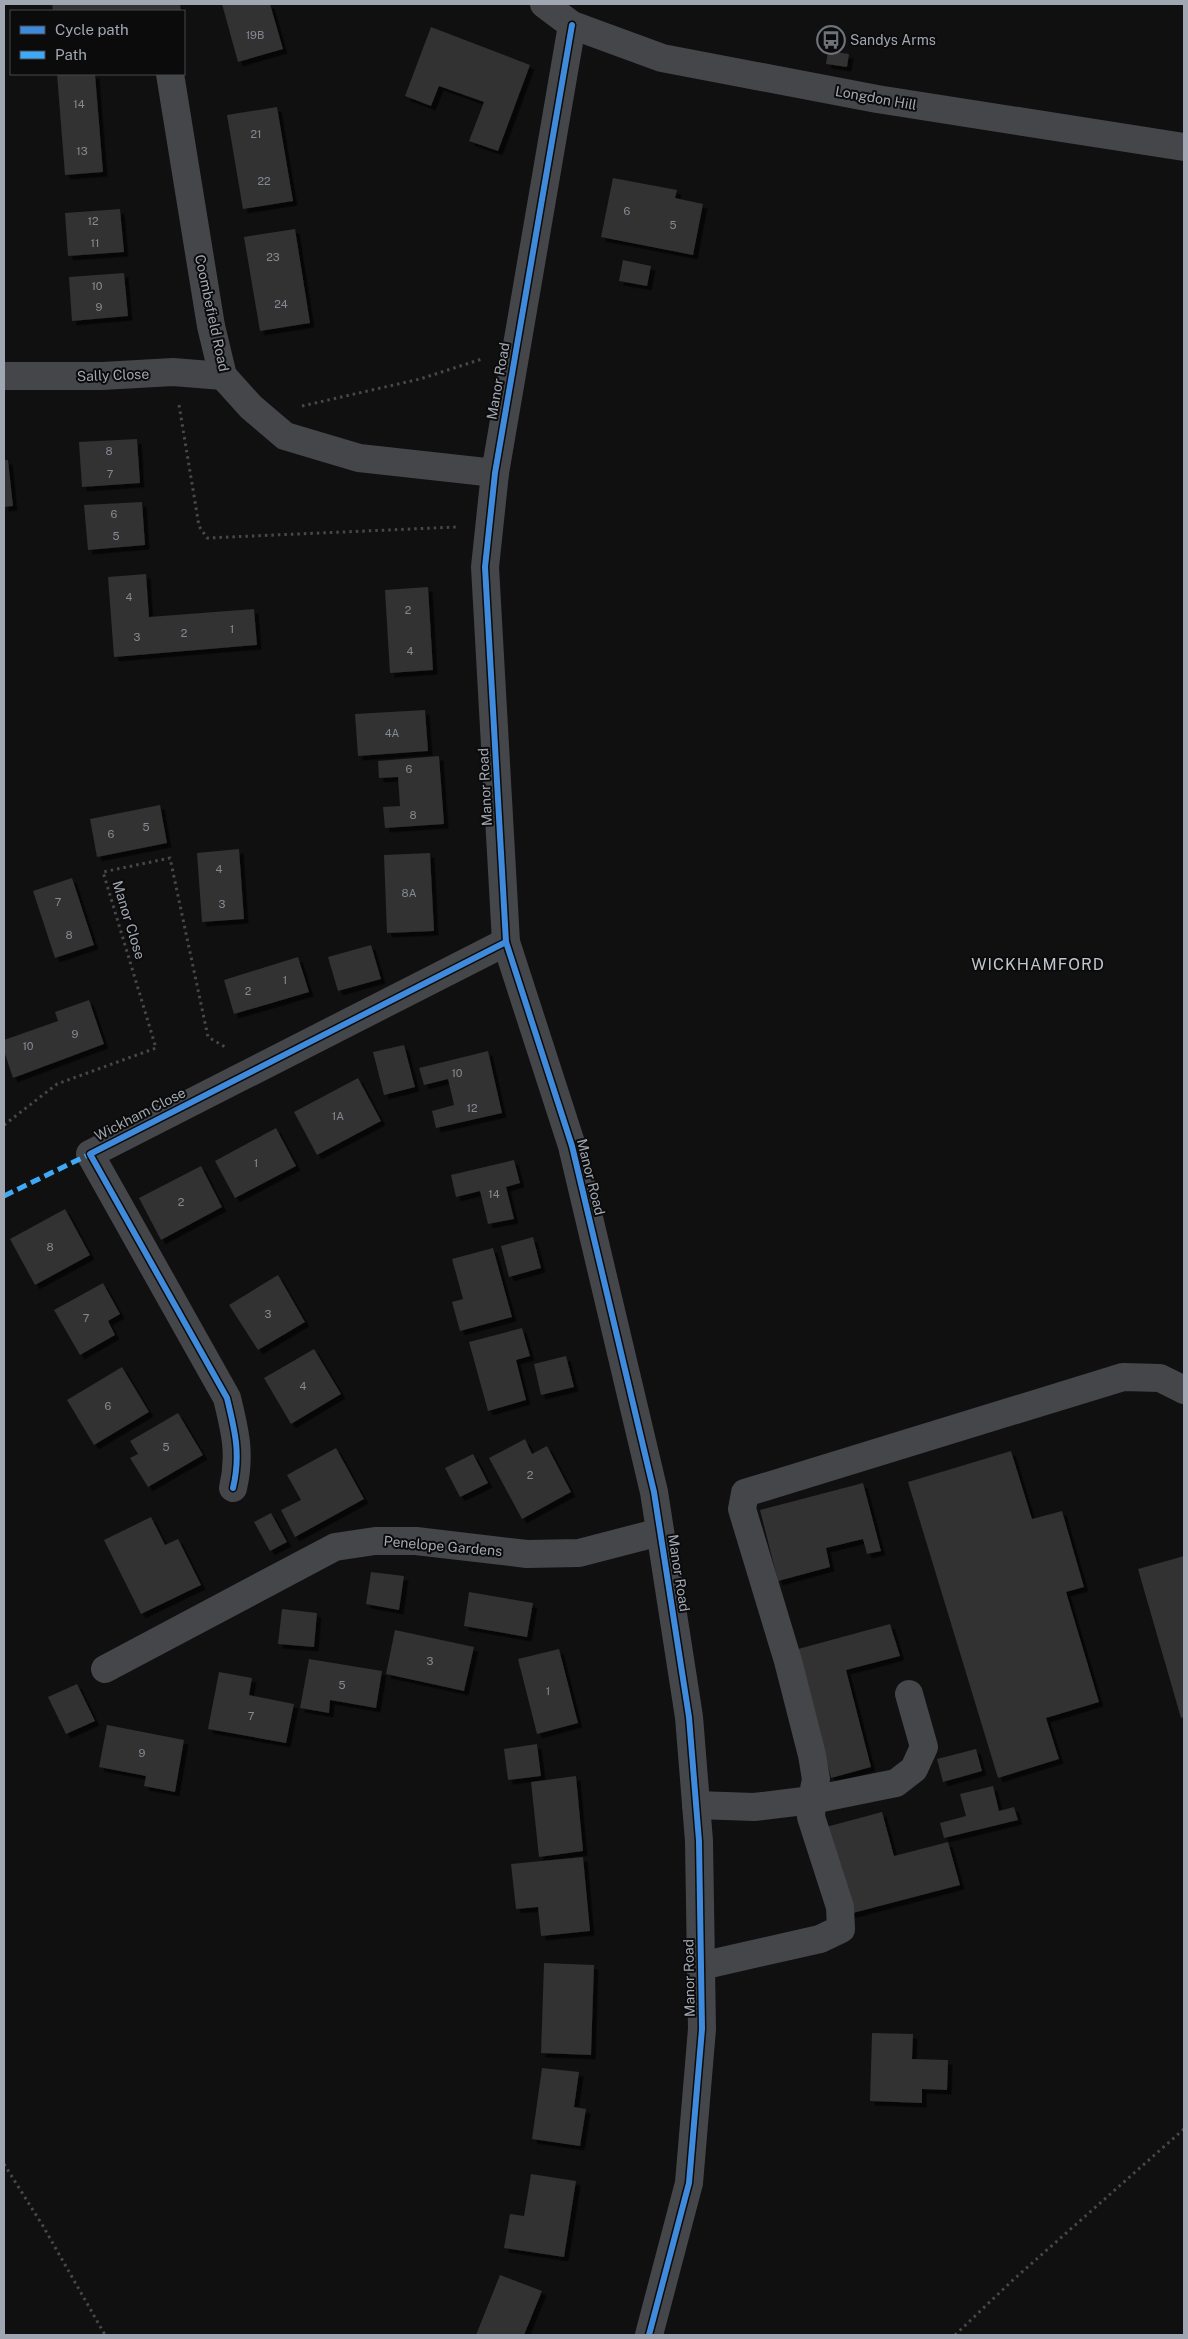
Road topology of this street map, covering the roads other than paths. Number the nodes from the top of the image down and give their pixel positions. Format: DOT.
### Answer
graph roads {
  1 [pos="544,4"];
  2 [pos="572,26"];
  3 [pos="170,75"];
  4 [pos="1184,147"];
  5 [pos="4,376"];
  6 [pos="223,376"];
  7 [pos="495,473"];
  8 [pos="506,942"];
  9 [pos="1184,1390"];
  10 [pos="233,1488"];
  11 [pos="660,1532"];
  12 [pos="104,1669"];
  13 [pos="909,1694"];
  14 [pos="812,1800"];
  15 [pos="696,1804"];
  16 [pos="701,1966"];
  17 [pos="650,2335"];
  1 -- 2 [label="street, Longdon Hill"];
  2 -- 4 [label="street, Longdon Hill"];
  2 -- 7 [label="street, Manor Road"];
  3 -- 6 [label="street, Coombefield Road"];
  5 -- 6 [label="street, Sally Close"];
  6 -- 7 [label="street, Coombefield Road"];
  7 -- 8 [label="street, Manor Road"];
  8 -- 10 [label="street, Wickham Close"];
  8 -- 11 [label="street, Manor Road"];
  9 -- 14 [label="street"];
  11 -- 12 [label="street, Penelope Gardens"];
  11 -- 15 [label="street, Manor Road"];
  13 -- 14 [label="street"];
  14 -- 15 [label="street"];
  14 -- 16 [label="street"];
  15 -- 16 [label="street, Manor Road"];
  16 -- 17 [label="street, Manor Road"];
}
